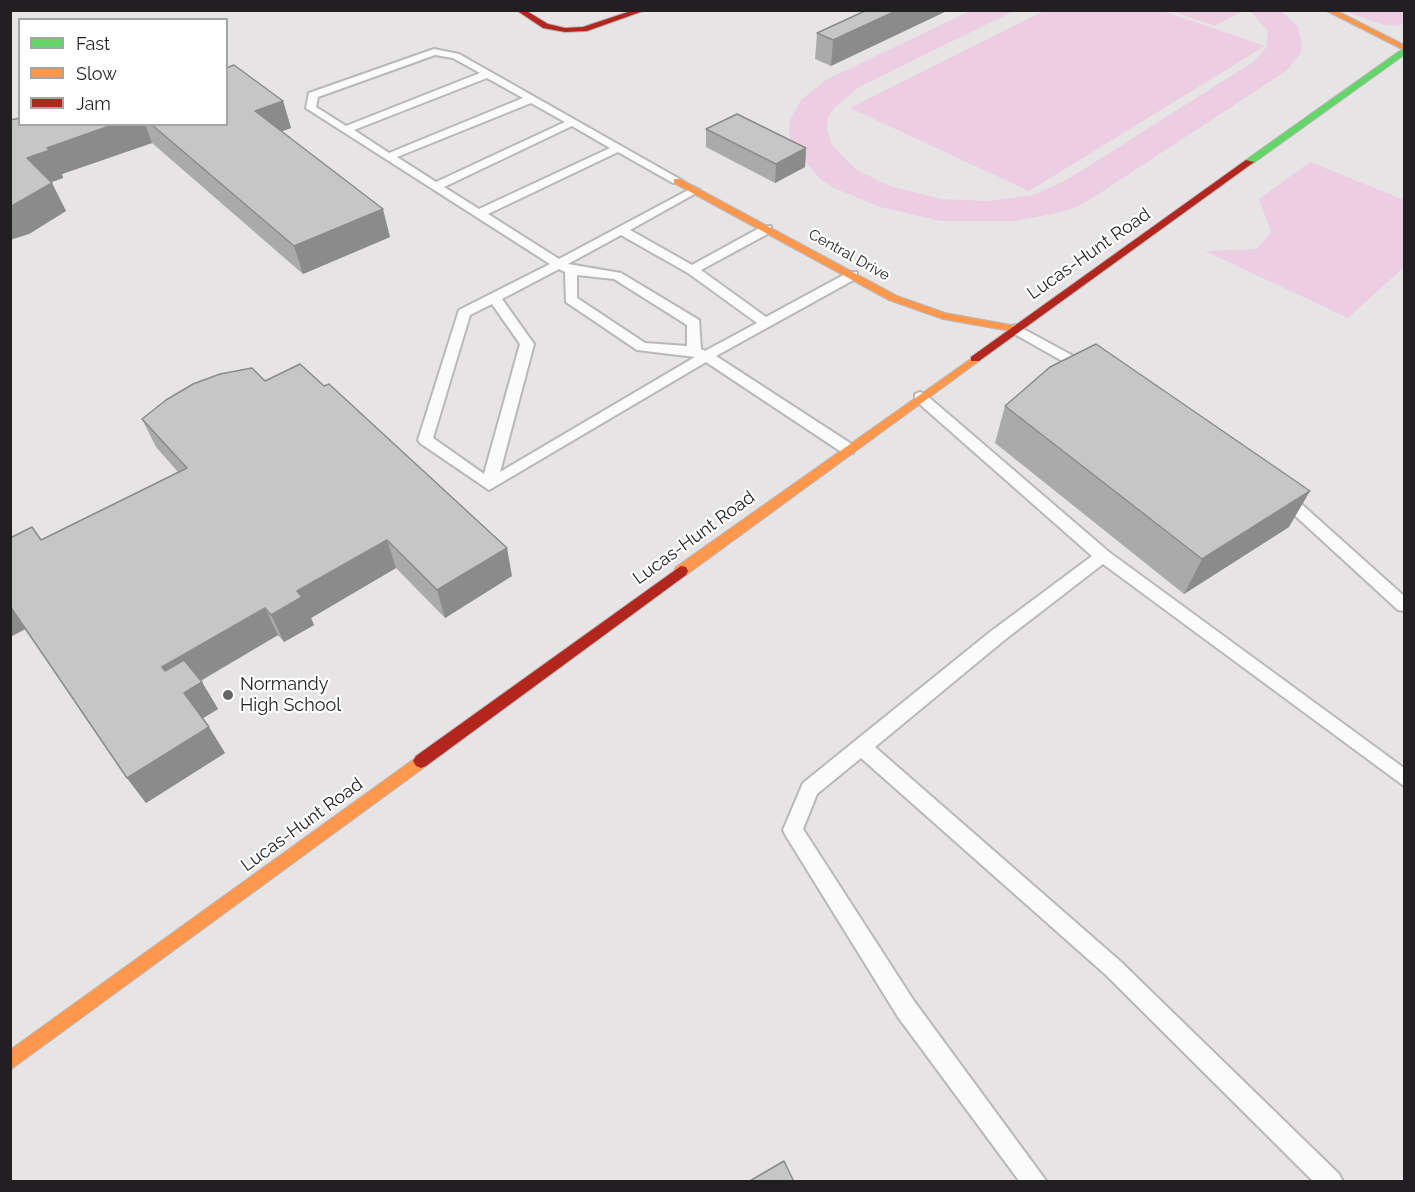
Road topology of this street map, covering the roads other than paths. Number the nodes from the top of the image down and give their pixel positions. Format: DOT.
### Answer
graph roads {
  1 [pos="519,10"];
  2 [pos="643,10"];
  3 [pos="1328,10"];
  4 [pos="1404,48"];
  5 [pos="1404,52"];
  6 [pos="487,74"];
  7 [pos="531,99"];
  8 [pos="573,122"];
  9 [pos="345,130"];
  10 [pos="618,148"];
  11 [pos="388,157"];
  12 [pos="677,181"];
  13 [pos="435,187"];
  14 [pos="694,190"];
  15 [pos="478,214"];
  16 [pos="767,229"];
  17 [pos="621,230"];
  18 [pos="565,267"];
  19 [pos="692,270"];
  20 [pos="853,275"];
  21 [pos="494,297"];
  22 [pos="767,324"];
  23 [pos="1016,328"];
  24 [pos="700,353"];
  25 [pos="1094,373"];
  26 [pos="920,397"];
  27 [pos="848,448"];
  28 [pos="489,485"];
  29 [pos="1275,490"];
  30 [pos="1103,556"];
  31 [pos="1404,605"];
  32 [pos="862,747"];
  33 [pos="1404,778"];
  34 [pos="10,1061"];
  35 [pos="1035,1182"];
  36 [pos="1331,1182"];
  1 -- 2 [label="main road"];
  3 -- 4 [label="main road"];
  5 -- 23 [label="main road, Lucas-Hunt Road"];
  6 -- 7 [label="lane"];
  6 -- 9 [label="lane"];
  6 -- 9 [label="lane"];
  7 -- 8 [label="lane"];
  7 -- 11 [label="lane"];
  8 -- 10 [label="lane"];
  8 -- 13 [label="lane"];
  9 -- 11 [label="lane"];
  10 -- 12 [label="lane"];
  10 -- 15 [label="lane"];
  11 -- 13 [label="lane"];
  12 -- 14 [label="main road, Central Drive"];
  13 -- 15 [label="lane"];
  14 -- 16 [label="main road, Central Drive"];
  14 -- 17 [label="lane"];
  15 -- 18 [label="lane"];
  16 -- 19 [label="lane"];
  16 -- 20 [label="main road, Central Drive"];
  17 -- 18 [label="lane"];
  17 -- 19 [label="lane"];
  18 -- 21 [label="lane"];
  18 -- 24 [label="lane"];
  18 -- 24 [label="lane"];
  19 -- 22 [label="lane"];
  20 -- 22 [label="lane"];
  20 -- 23 [label="main road, Central Drive"];
  21 -- 28 [label="lane"];
  21 -- 28 [label="lane"];
  22 -- 24 [label="lane"];
  23 -- 25 [label="lane"];
  23 -- 26 [label="main road, Lucas-Hunt Road"];
  24 -- 27 [label="lane"];
  24 -- 28 [label="lane"];
  26 -- 27 [label="main road, Lucas-Hunt Road"];
  26 -- 30 [label="lane"];
  27 -- 34 [label="main road, Lucas-Hunt Road"];
  29 -- 31 [label="lane"];
  30 -- 32 [label="lane"];
  30 -- 33 [label="lane"];
  32 -- 35 [label="lane"];
  32 -- 36 [label="lane"];
}
